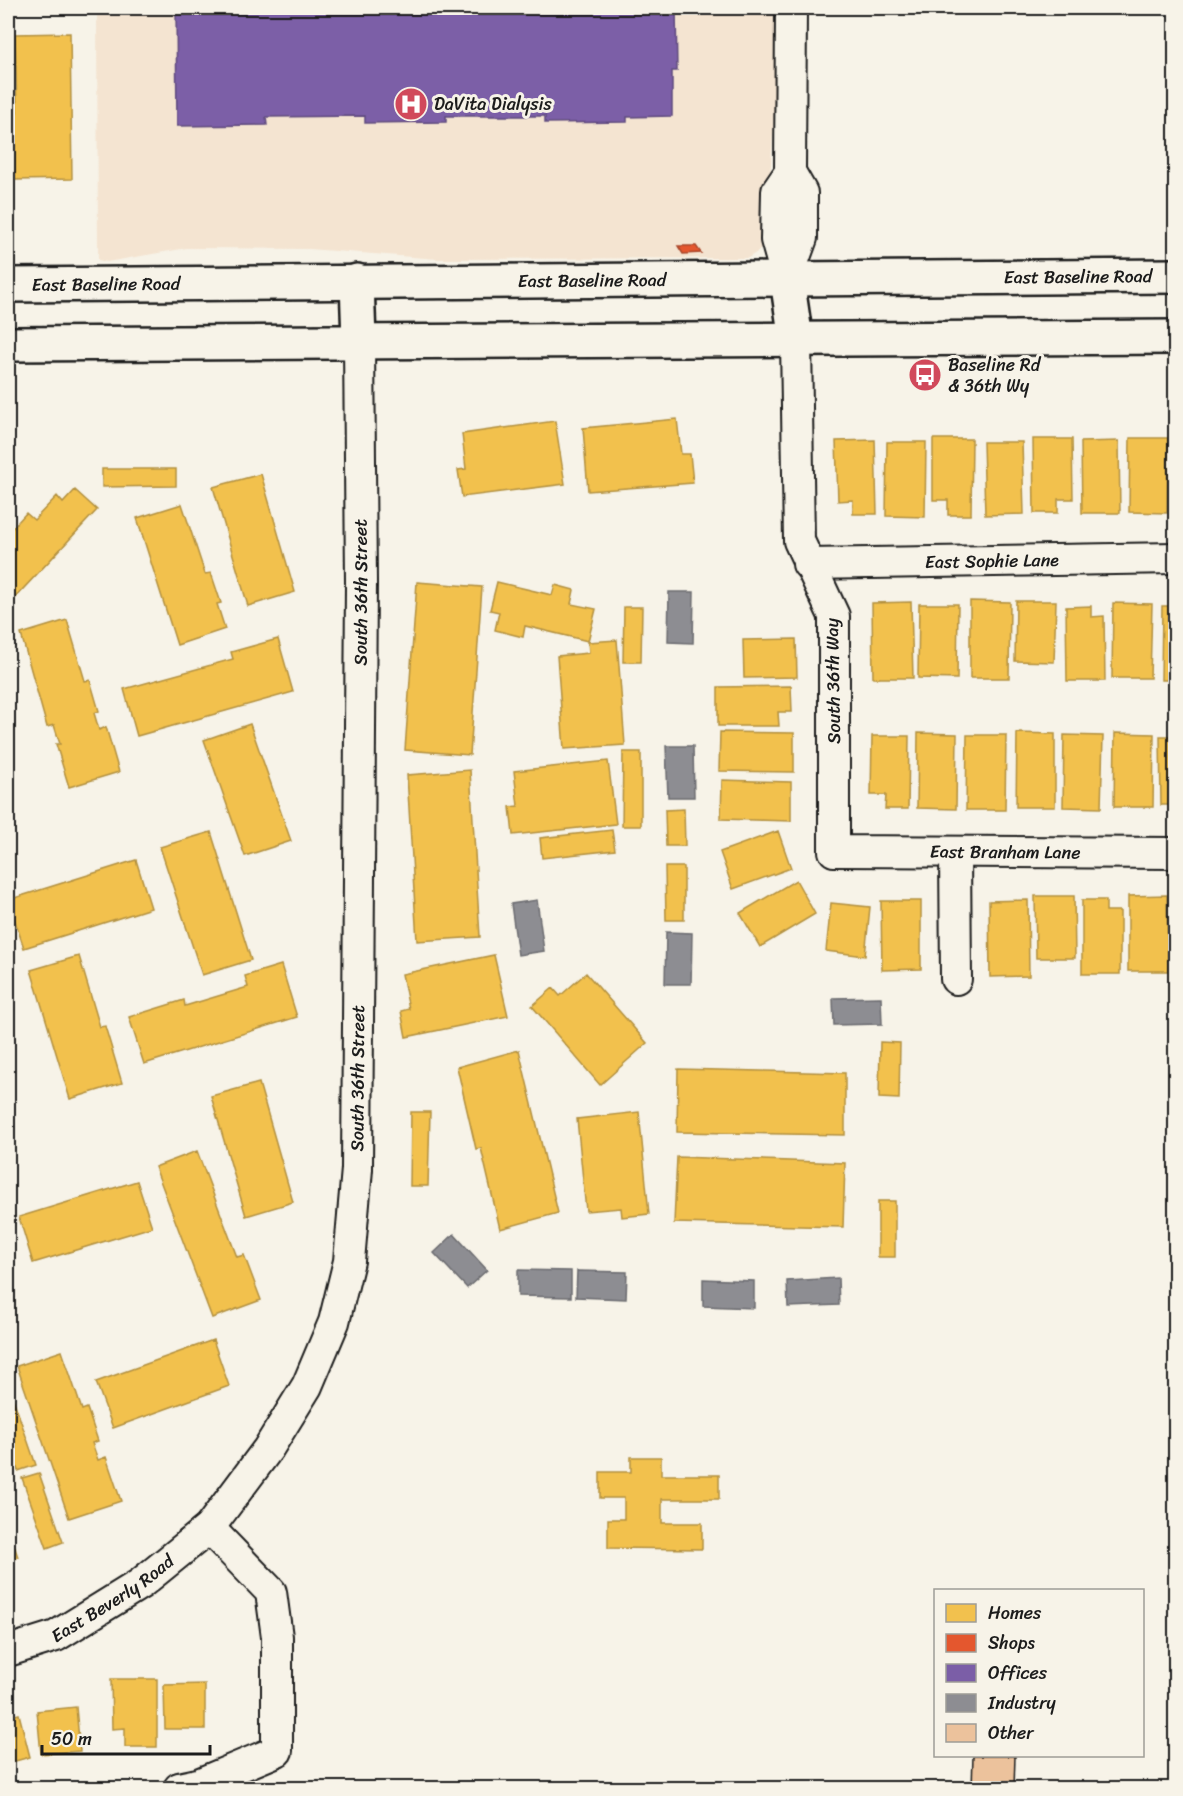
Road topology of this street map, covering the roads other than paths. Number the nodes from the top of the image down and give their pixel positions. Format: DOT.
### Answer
graph roads {
  1 [pos="791,8"];
  2 [pos="1176,276"];
  3 [pos="787,279"];
  4 [pos="357,281"];
  5 [pos="8,285"];
  6 [pos="1176,337"];
  7 [pos="796,340"];
  8 [pos="359,341"];
  9 [pos="8,344"];
  10 [pos="1176,558"];
  11 [pos="808,564"];
  12 [pos="834,851"];
  13 [pos="955,852"];
  14 [pos="1176,853"];
  15 [pos="956,979"];
  16 [pos="209,1528"];
  17 [pos="8,1651"];
  18 [pos="179,1788"];
  1 -- 3 [label="street"];
  2 -- 3 [label="main road, East Baseline Road"];
  3 -- 4 [label="main road, East Baseline Road"];
  3 -- 7 [label="main road"];
  4 -- 5 [label="main road, East Baseline Road"];
  4 -- 8 [label="main road"];
  6 -- 7 [label="main road"];
  7 -- 8 [label="main road"];
  7 -- 11 [label="street, South 36th Way"];
  8 -- 9 [label="main road"];
  8 -- 16 [label="street, South 36th Street"];
  10 -- 11 [label="street, East Sophie Lane"];
  11 -- 12 [label="street, South 36th Way"];
  12 -- 13 [label="street, East Branham Lane"];
  13 -- 14 [label="street, East Branham Lane"];
  13 -- 15 [label="street"];
  16 -- 17 [label="street, East Beverly Road"];
  16 -- 18 [label="street"];
}
